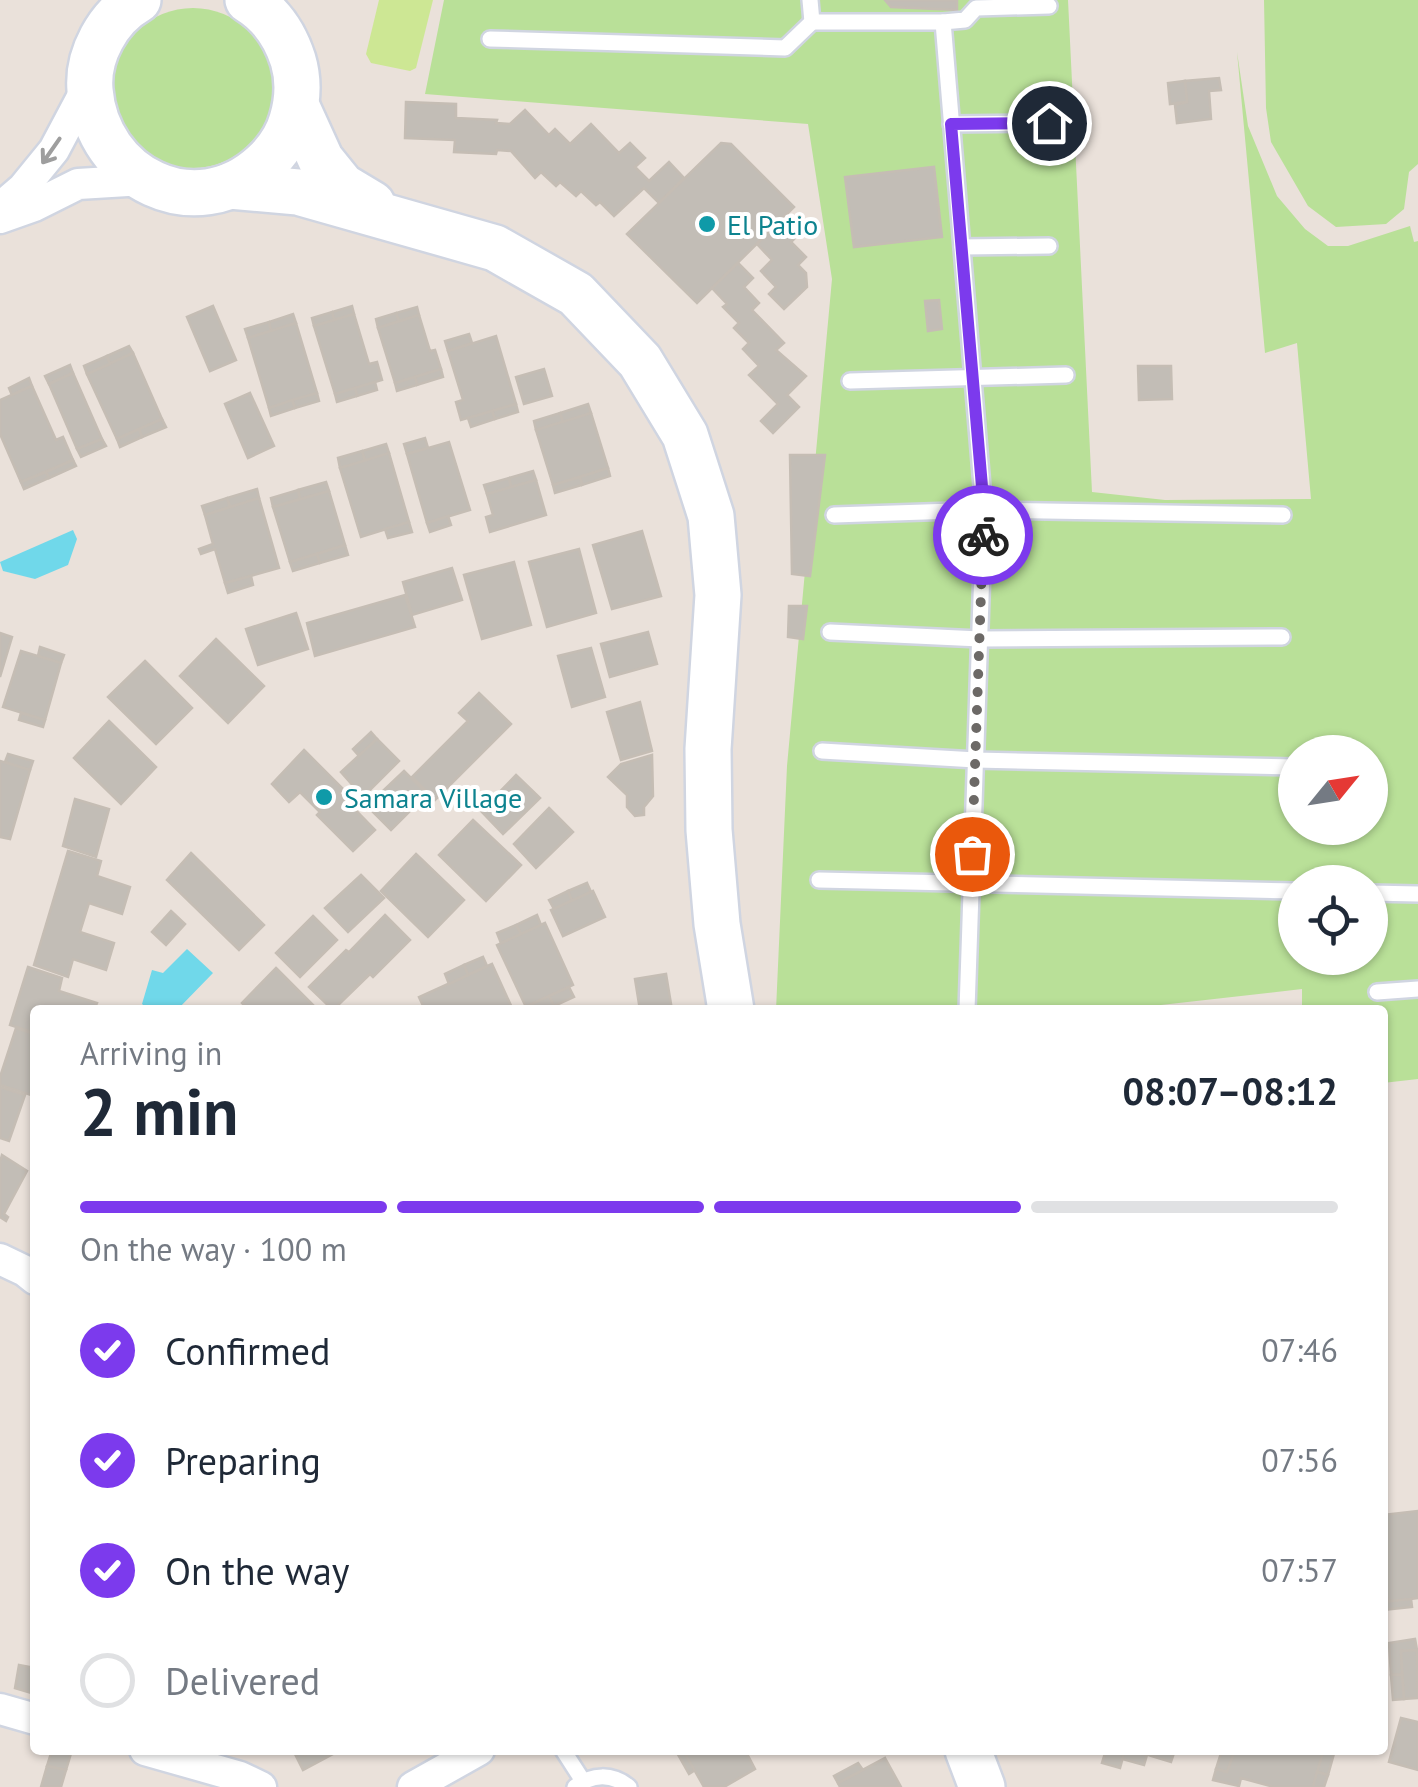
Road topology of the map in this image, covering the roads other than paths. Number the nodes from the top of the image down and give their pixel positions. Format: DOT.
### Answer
graph roads {
  1 [pos="138,0"];
  2 [pos="248,0"];
  3 [pos="302,0"];
  4 [pos="810,0"];
  5 [pos="1049,6"];
  6 [pos="812,22"];
  7 [pos="943,22"];
  8 [pos="490,39"];
  9 [pos="287,42"];
  10 [pos="89,84"];
  11 [pos="296,105"];
  12 [pos="1049,123"];
  13 [pos="951,124"];
  14 [pos="144,180"];
  15 [pos="230,186"];
  16 [pos="0,208"];
  17 [pos="0,218"];
  18 [pos="403,224"];
  19 [pos="962,246"];
  20 [pos="1050,246"];
  21 [pos="1066,375"];
  22 [pos="973,378"];
  23 [pos="850,381"];
  24 [pos="984,510"];
  25 [pos="834,515"];
  26 [pos="1284,515"];
  27 [pos="830,632"];
  28 [pos="1282,636"];
  29 [pos="980,639"];
  30 [pos="822,750"];
  31 [pos="976,760"];
  32 [pos="1278,768"];
  33 [pos="819,880"];
  34 [pos="971,885"];
  35 [pos="1278,892"];
  36 [pos="1388,893"];
  37 [pos="1418,894"];
  38 [pos="1418,989"];
  39 [pos="1377,992"];
  40 [pos="729,1005"];
  41 [pos="967,1005"];
  42 [pos="0,1258"];
  43 [pos="30,1275"];
  44 [pos="0,1709"];
  45 [pos="30,1718"];
  46 [pos="169,1755"];
  47 [pos="470,1755"];
  48 [pos="565,1755"];
  49 [pos="970,1755"];
  50 [pos="244,1771"];
  51 [pos="579,1784"];
  52 [pos="413,1787"];
  53 [pos="628,1787"];
  54 [pos="982,1787"];
  1 -- 10 [label="street"];
  2 -- 9 [label="street"];
  3 -- 9 [label="street"];
  4 -- 6 [label="lane"];
  5 -- 7 [label="lane"];
  6 -- 7 [label="lane"];
  6 -- 8 [label="lane"];
  7 -- 13 [label="lane"];
  9 -- 11 [label="street"];
  10 -- 14 [label="street"];
  10 -- 16 [label="street, one-way"];
  11 -- 15 [label="street"];
  11 -- 18 [label="street"];
  12 -- 13 [label="lane"];
  13 -- 19 [label="lane"];
  14 -- 15 [label="street"];
  14 -- 17 [label="street"];
  15 -- 18 [label="street"];
  18 -- 40 [label="street"];
  19 -- 20 [label="lane"];
  19 -- 22 [label="lane"];
  21 -- 22 [label="lane"];
  22 -- 23 [label="lane"];
  22 -- 24 [label="lane"];
  24 -- 25 [label="lane"];
  24 -- 26 [label="lane"];
  24 -- 29 [label="lane"];
  27 -- 29 [label="lane"];
  28 -- 29 [label="lane"];
  29 -- 31 [label="lane"];
  30 -- 31 [label="lane"];
  31 -- 32 [label="lane"];
  31 -- 34 [label="lane"];
  33 -- 34 [label="lane"];
  34 -- 35 [label="lane"];
  34 -- 41 [label="lane"];
  36 -- 37 [label="lane"];
  38 -- 39 [label="lane"];
  42 -- 43 [label="street"];
  44 -- 45 [label="street"];
  46 -- 50 [label="street"];
  47 -- 52 [label="street"];
  48 -- 51 [label="lane"];
  49 -- 54 [label="street"];
  51 -- 53 [label="lane"];
}
